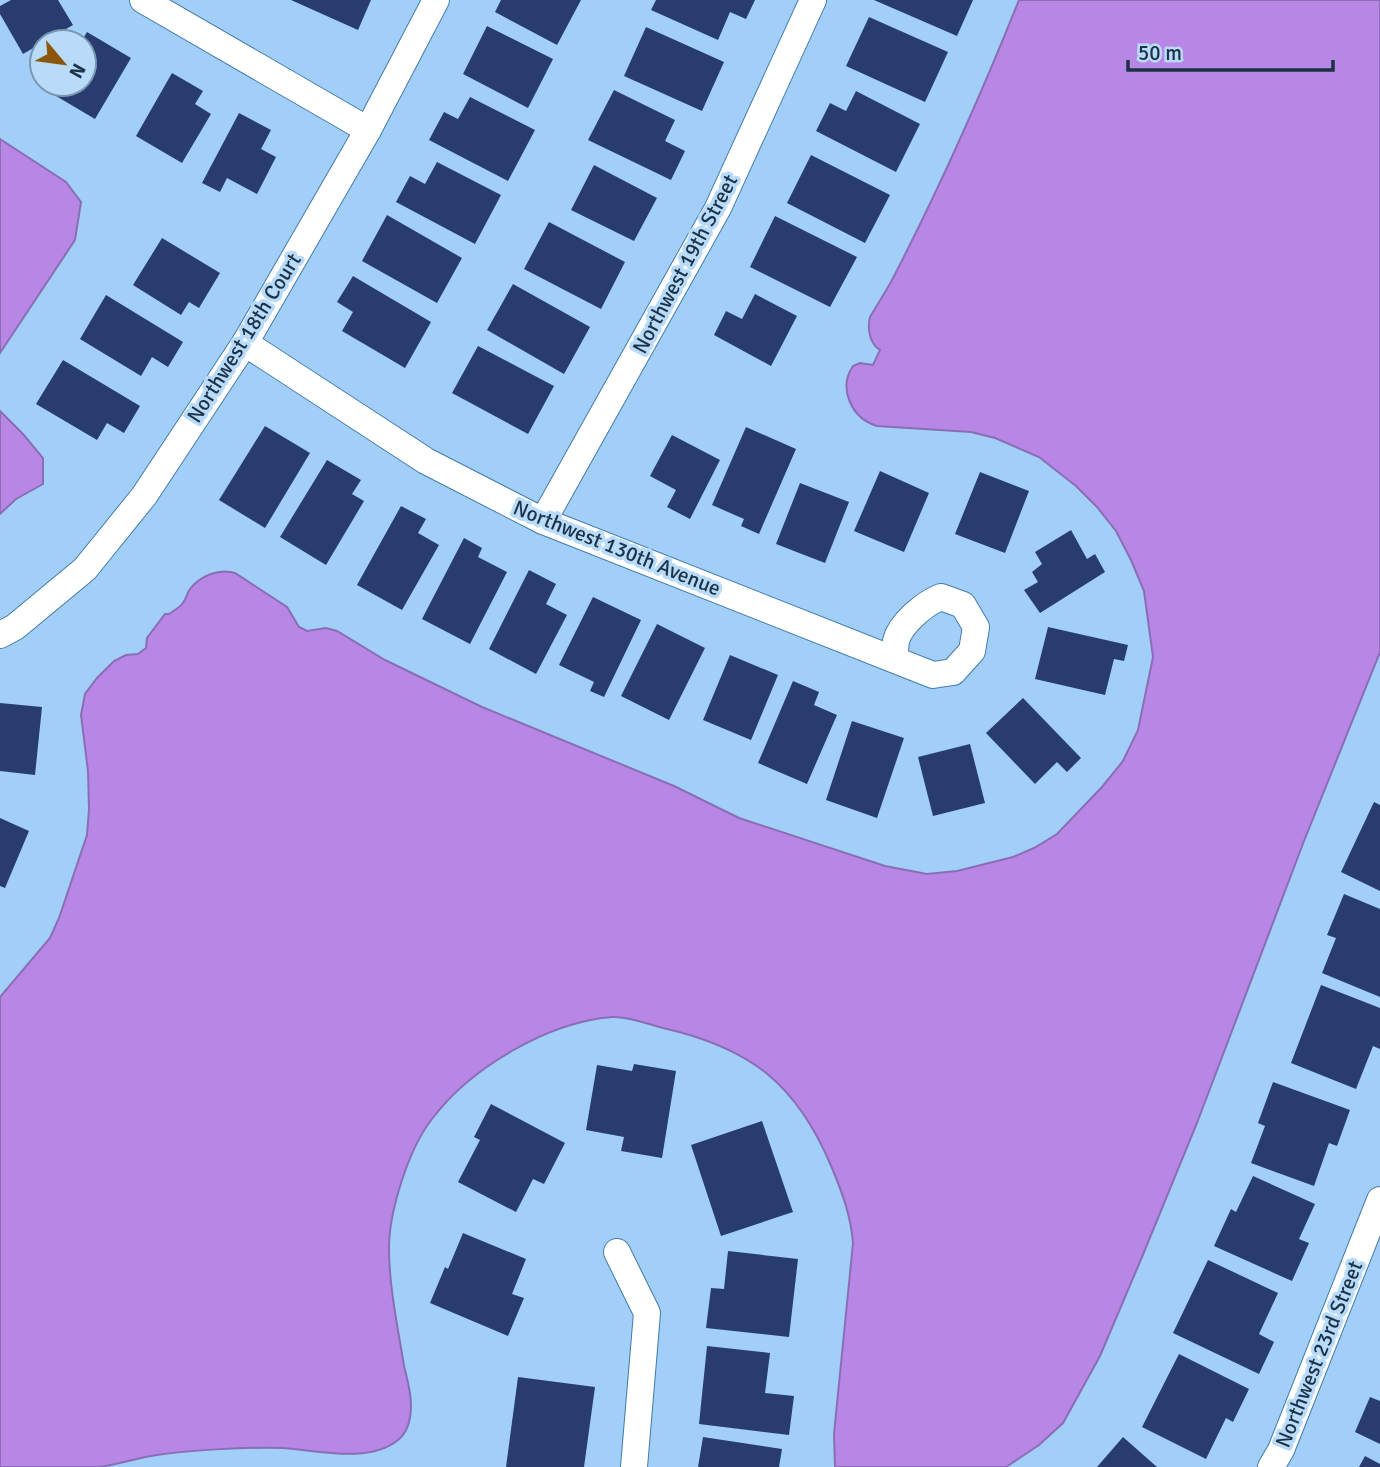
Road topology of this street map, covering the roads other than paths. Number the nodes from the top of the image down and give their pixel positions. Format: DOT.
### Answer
graph roads {
  1 [pos="143,0"];
  2 [pos="436,0"];
  3 [pos="813,0"];
  4 [pos="368,130"];
  5 [pos="245,343"];
  6 [pos="543,521"];
  7 [pos="0,635"];
  8 [pos="894,659"];
  9 [pos="1380,1200"];
  10 [pos="617,1252"];
  11 [pos="634,1467"];
  12 [pos="1271,1467"];
  1 -- 4 [label="street"];
  2 -- 4 [label="street, Northwest 18th Court"];
  3 -- 6 [label="street, Northwest 19th Street"];
  4 -- 5 [label="street, Northwest 18th Court"];
  5 -- 6 [label="street, Northwest 130th Avenue"];
  5 -- 7 [label="street, Northwest 18th Court"];
  6 -- 8 [label="street, Northwest 130th Avenue"];
  9 -- 12 [label="street, Northwest 23rd Street"];
  10 -- 11 [label="street"];
}
